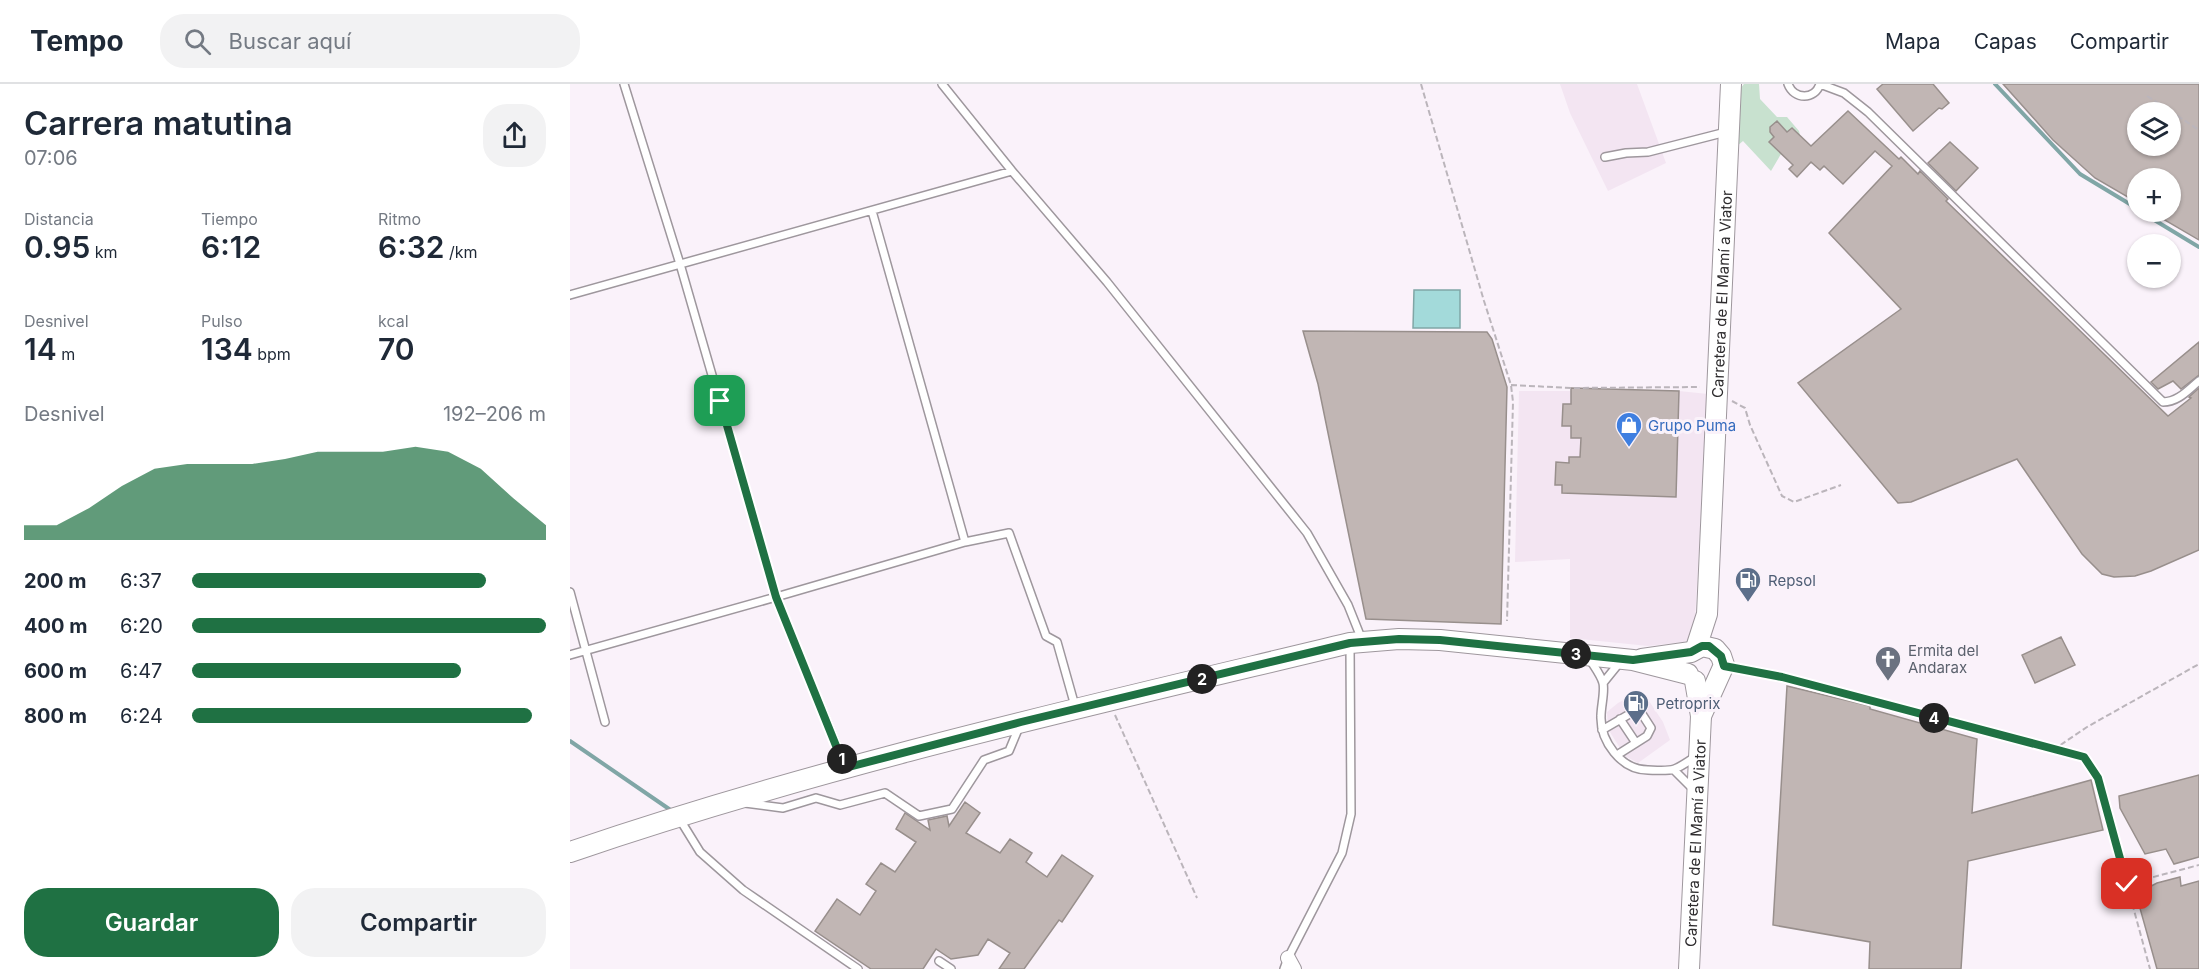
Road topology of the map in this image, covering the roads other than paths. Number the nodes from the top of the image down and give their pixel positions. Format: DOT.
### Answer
graph roads {
  1 [pos="624,84"];
  2 [pos="942,84"];
  3 [pos="1731,84"];
  4 [pos="1788,84"];
  5 [pos="1820,84"];
  6 [pos="1729,131"];
  7 [pos="1605,157"];
  8 [pos="1012,171"];
  9 [pos="872,212"];
  10 [pos="680,264"];
  11 [pos="570,295"];
  12 [pos="2199,381"];
  13 [pos="965,542"];
  14 [pos="570,592"];
  15 [pos="776,597"];
  16 [pos="1356,643"];
  17 [pos="587,651"];
  18 [pos="570,655"];
  19 [pos="1588,656"];
  20 [pos="1627,659"];
  21 [pos="1709,659"];
  22 [pos="1691,678"];
  23 [pos="1603,683"];
  24 [pos="1076,708"];
  25 [pos="1701,716"];
  26 [pos="1620,719"];
  27 [pos="605,722"];
  28 [pos="1021,722"];
  29 [pos="1602,730"];
  30 [pos="1636,743"];
  31 [pos="1700,754"];
  32 [pos="1617,755"];
  33 [pos="845,768"];
  34 [pos="1675,771"];
  35 [pos="1698,794"];
  36 [pos="730,802"];
  37 [pos="678,816"];
  38 [pos="570,852"];
  39 [pos="939,961"];
  40 [pos="1287,966"];
  41 [pos="858,969"];
  42 [pos="951,969"];
  43 [pos="1689,969"];
  1 -- 10 [label="lane"];
  2 -- 8 [label="lane"];
  3 -- 6 [label="street, Carretera de El Mamí a Viator"];
  4 -- 5 [label="lane"];
  5 -- 12 [label="lane"];
  6 -- 7 [label="lane"];
  6 -- 21 [label="street, Carretera de El Mamí a Viator"];
  8 -- 9 [label="lane"];
  8 -- 16 [label="lane"];
  9 -- 10 [label="lane"];
  9 -- 13 [label="lane"];
  10 -- 11 [label="lane"];
  10 -- 15 [label="lane"];
  13 -- 15 [label="lane"];
  13 -- 24 [label="lane"];
  14 -- 17 [label="lane"];
  15 -- 17 [label="lane"];
  15 -- 33 [label="lane"];
  16 -- 19 [label="street"];
  16 -- 24 [label="street"];
  16 -- 40 [label="lane"];
  17 -- 18 [label="lane"];
  17 -- 27 [label="lane"];
  19 -- 20 [label="street"];
  19 -- 23 [label="lane"];
  20 -- 21 [label="street"];
  20 -- 22 [label="street"];
  20 -- 23 [label="lane"];
  21 -- 22 [label="street"];
  21 -- 22 [label="street"];
  21 -- 25 [label="street"];
  22 -- 25 [label="street"];
  23 -- 29 [label="lane"];
  24 -- 28 [label="street"];
  25 -- 31 [label="street, Carretera de El Mamí a Viator"];
  26 -- 29 [label="lane"];
  26 -- 30 [label="lane"];
  26 -- 30 [label="lane"];
  28 -- 33 [label="street"];
  28 -- 36 [label="lane"];
  29 -- 32 [label="lane"];
  30 -- 32 [label="lane"];
  31 -- 34 [label="lane"];
  31 -- 35 [label="street, Carretera de El Mamí a Viator"];
  32 -- 34 [label="lane"];
  33 -- 36 [label="street"];
  34 -- 35 [label="lane"];
  35 -- 43 [label="street, Carretera de El Mamí a Viator"];
  36 -- 37 [label="street"];
  37 -- 38 [label="street"];
  37 -- 41 [label="lane"];
  39 -- 42 [label="lane"];
}
